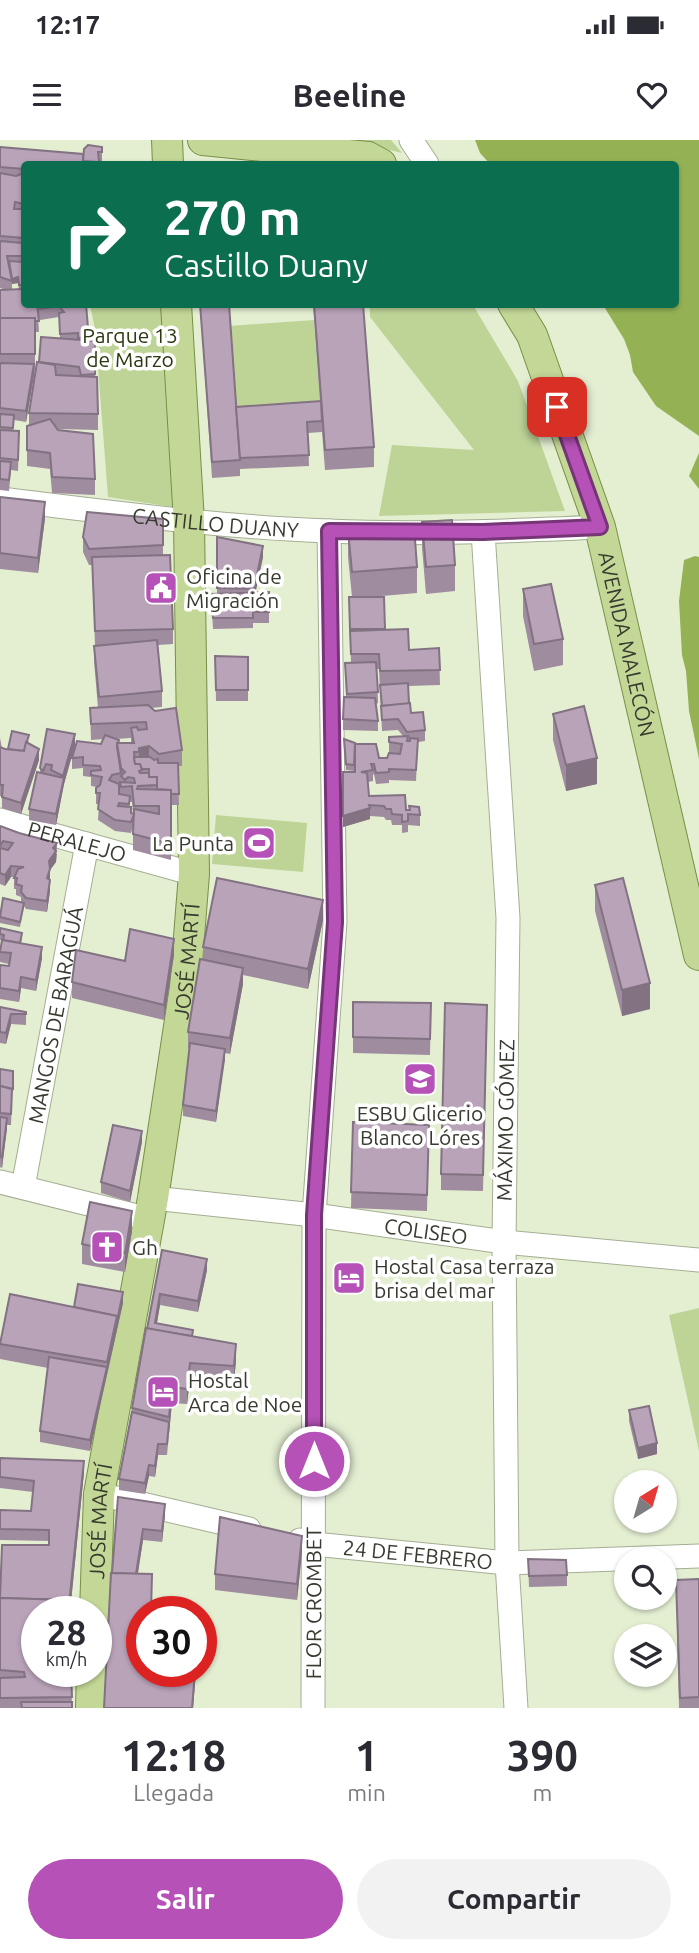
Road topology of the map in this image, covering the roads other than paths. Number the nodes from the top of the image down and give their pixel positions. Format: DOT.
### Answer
graph roads {
  1 [pos="167,140"];
  2 [pos="203,140"];
  3 [pos="411,140"];
  4 [pos="316,146"];
  5 [pos="168,161"];
  6 [pos="375,161"];
  7 [pos="425,161"];
  8 [pos="176,308"];
  9 [pos="515,308"];
  10 [pos="0,499"];
  11 [pos="189,522"];
  12 [pos="600,527"];
  13 [pos="329,531"];
  14 [pos="483,532"];
  15 [pos="0,820"];
  16 [pos="87,844"];
  17 [pos="194,874"];
  18 [pos="699,955"];
  19 [pos="0,1182"];
  20 [pos="23,1187"];
  21 [pos="151,1208"];
  22 [pos="314,1215"];
  23 [pos="504,1242"];
  24 [pos="699,1260"];
  25 [pos="93,1476"];
  26 [pos="314,1544"];
  27 [pos="699,1556"];
  28 [pos="507,1563"];
  29 [pos="94,1596"];
  30 [pos="92,1687"];
  31 [pos="91,1708"];
  32 [pos="313,1708"];
  33 [pos="516,1708"];
  1 -- 5 [label="main road"];
  2 -- 4 [label="main road"];
  3 -- 7 [label="street"];
  4 -- 6 [label="main road"];
  8 -- 11 [label="main road, JOSÉ MARTÍ"];
  9 -- 12 [label="main road, AVENIDA MALECÓN"];
  10 -- 11 [label="street, CASTILLO DUANY"];
  11 -- 13 [label="street, CASTILLO DUANY"];
  11 -- 17 [label="main road, JOSÉ MARTÍ"];
  12 -- 14 [label="street, CASTILLO DUANY"];
  12 -- 18 [label="main road, AVENIDA MALECÓN"];
  13 -- 14 [label="street, CASTILLO DUANY"];
  13 -- 22 [label="street, FLOR CROMBET"];
  14 -- 23 [label="street, MÁXIMO GÓMEZ"];
  15 -- 16 [label="street, PERALEJO"];
  16 -- 17 [label="street, PERALEJO"];
  16 -- 20 [label="street, MANGOS DE BARAGUÁ"];
  17 -- 21 [label="main road, JOSÉ MARTÍ"];
  19 -- 20 [label="street, COLISEO"];
  20 -- 21 [label="street, COLISEO"];
  21 -- 22 [label="street, COLISEO"];
  21 -- 25 [label="main road, JOSÉ MARTÍ"];
  22 -- 23 [label="street, COLISEO"];
  22 -- 26 [label="street, FLOR CROMBET"];
  23 -- 24 [label="street, COLISEO"];
  23 -- 28 [label="street, MÁXIMO GÓMEZ"];
  25 -- 26 [label="street, 24 DE FEBRERO"];
  25 -- 29 [label="main road, JOSÉ MARTÍ"];
  26 -- 28 [label="street, 24 DE FEBRERO"];
  26 -- 32 [label="street, FLOR CROMBET"];
  27 -- 28 [label="street, 24 DE FEBRERO"];
  28 -- 33 [label="street, MÁXIMO GÓMEZ"];
  30 -- 31 [label="main road"];
}
